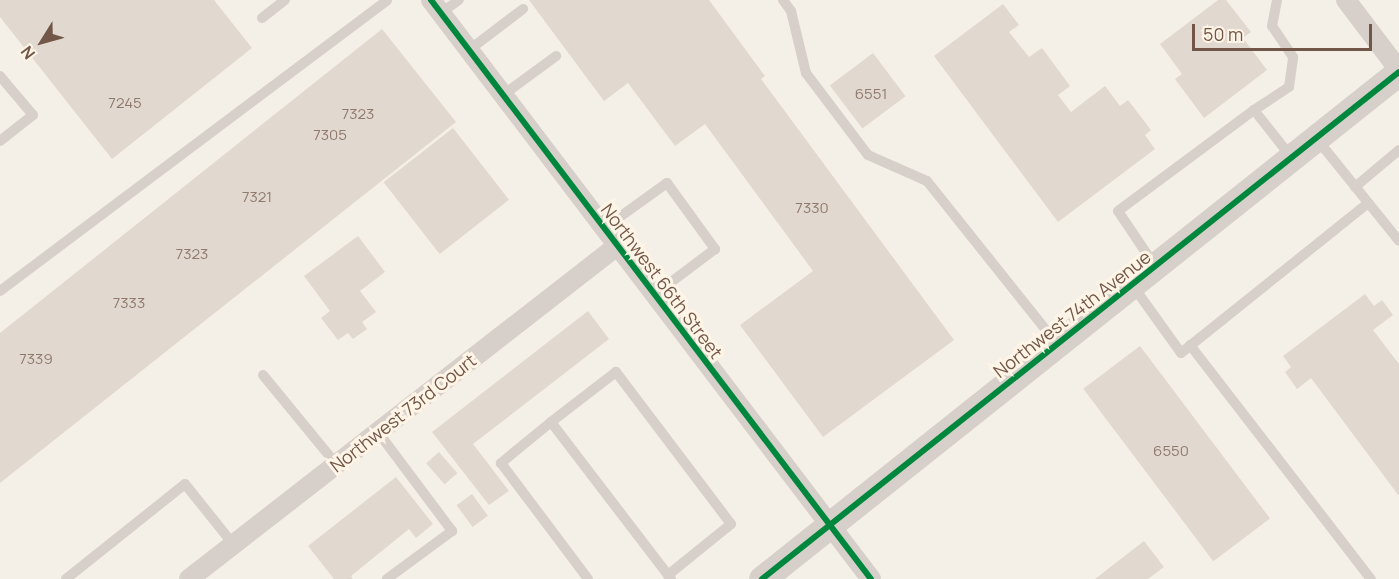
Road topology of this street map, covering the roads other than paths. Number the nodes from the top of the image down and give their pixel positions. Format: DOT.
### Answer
graph roads {
  1 [pos="285,0"];
  2 [pos="387,0"];
  3 [pos="459,0"];
  4 [pos="783,0"];
  5 [pos="1277,0"];
  6 [pos="1346,0"];
  7 [pos="436,7"];
  8 [pos="523,9"];
  9 [pos="262,18"];
  10 [pos="469,50"];
  11 [pos="556,56"];
  12 [pos="1399,71"];
  13 [pos="0,76"];
  14 [pos="503,95"];
  15 [pos="1254,110"];
  16 [pos="1316,138"];
  17 [pos="0,141"];
  18 [pos="1399,150"];
  19 [pos="1292,158"];
  20 [pos="1355,187"];
  21 [pos="1368,203"];
  22 [pos="603,229"];
  23 [pos="1399,241"];
  24 [pos="617,246"];
  25 [pos="1156,267"];
  26 [pos="1132,286"];
  27 [pos="0,291"];
  28 [pos="654,295"];
  29 [pos="1058,345"];
  30 [pos="1190,345"];
  31 [pos="263,375"];
  32 [pos="551,422"];
  33 [pos="378,432"];
  34 [pos="336,465"];
  35 [pos="831,525"];
  36 [pos="233,544"];
  37 [pos="670,577"];
  38 [pos="66,579"];
  39 [pos="189,579"];
  40 [pos="387,579"];
  41 [pos="588,579"];
  42 [pos="762,579"];
  43 [pos="871,579"];
  44 [pos="1371,579"];
  1 -- 9 [label="lane"];
  2 -- 27 [label="lane"];
  3 -- 7 [label="lane"];
  4 -- 29 [label="lane"];
  5 -- 15 [label="lane"];
  6 -- 12 [label="street"];
  7 -- 10 [label="street, Northwest 66th Street"];
  8 -- 10 [label="lane"];
  10 -- 14 [label="street, Northwest 66th Street"];
  11 -- 14 [label="lane"];
  12 -- 16 [label="street, Northwest 74th Avenue"];
  13 -- 17 [label="lane"];
  14 -- 22 [label="street, Northwest 66th Street"];
  15 -- 19 [label="lane"];
  15 -- 25 [label="lane"];
  16 -- 19 [label="street, Northwest 74th Avenue"];
  16 -- 20 [label="lane"];
  18 -- 20 [label="lane"];
  19 -- 25 [label="street, Northwest 74th Avenue"];
  20 -- 21 [label="lane"];
  21 -- 23 [label="lane"];
  21 -- 30 [label="lane"];
  22 -- 24 [label="street, Northwest 66th Street"];
  22 -- 28 [label="lane"];
  24 -- 28 [label="street, Northwest 66th Street"];
  24 -- 33 [label="street, Northwest 73rd Court"];
  25 -- 26 [label="street, Northwest 74th Avenue"];
  26 -- 29 [label="street, Northwest 74th Avenue"];
  26 -- 30 [label="lane"];
  28 -- 35 [label="street, Northwest 66th Street"];
  29 -- 35 [label="street, Northwest 74th Avenue"];
  30 -- 44 [label="lane"];
  31 -- 34 [label="lane"];
  32 -- 37 [label="lane"];
  32 -- 37 [label="lane"];
  32 -- 41 [label="lane"];
  33 -- 34 [label="street, Northwest 73rd Court"];
  33 -- 40 [label="lane"];
  34 -- 36 [label="street, Northwest 73rd Court"];
  35 -- 42 [label="street, Northwest 74th Avenue"];
  35 -- 43 [label="street, Northwest 66th Street"];
  36 -- 38 [label="lane"];
  36 -- 39 [label="street, Northwest 73rd Court"];
}
